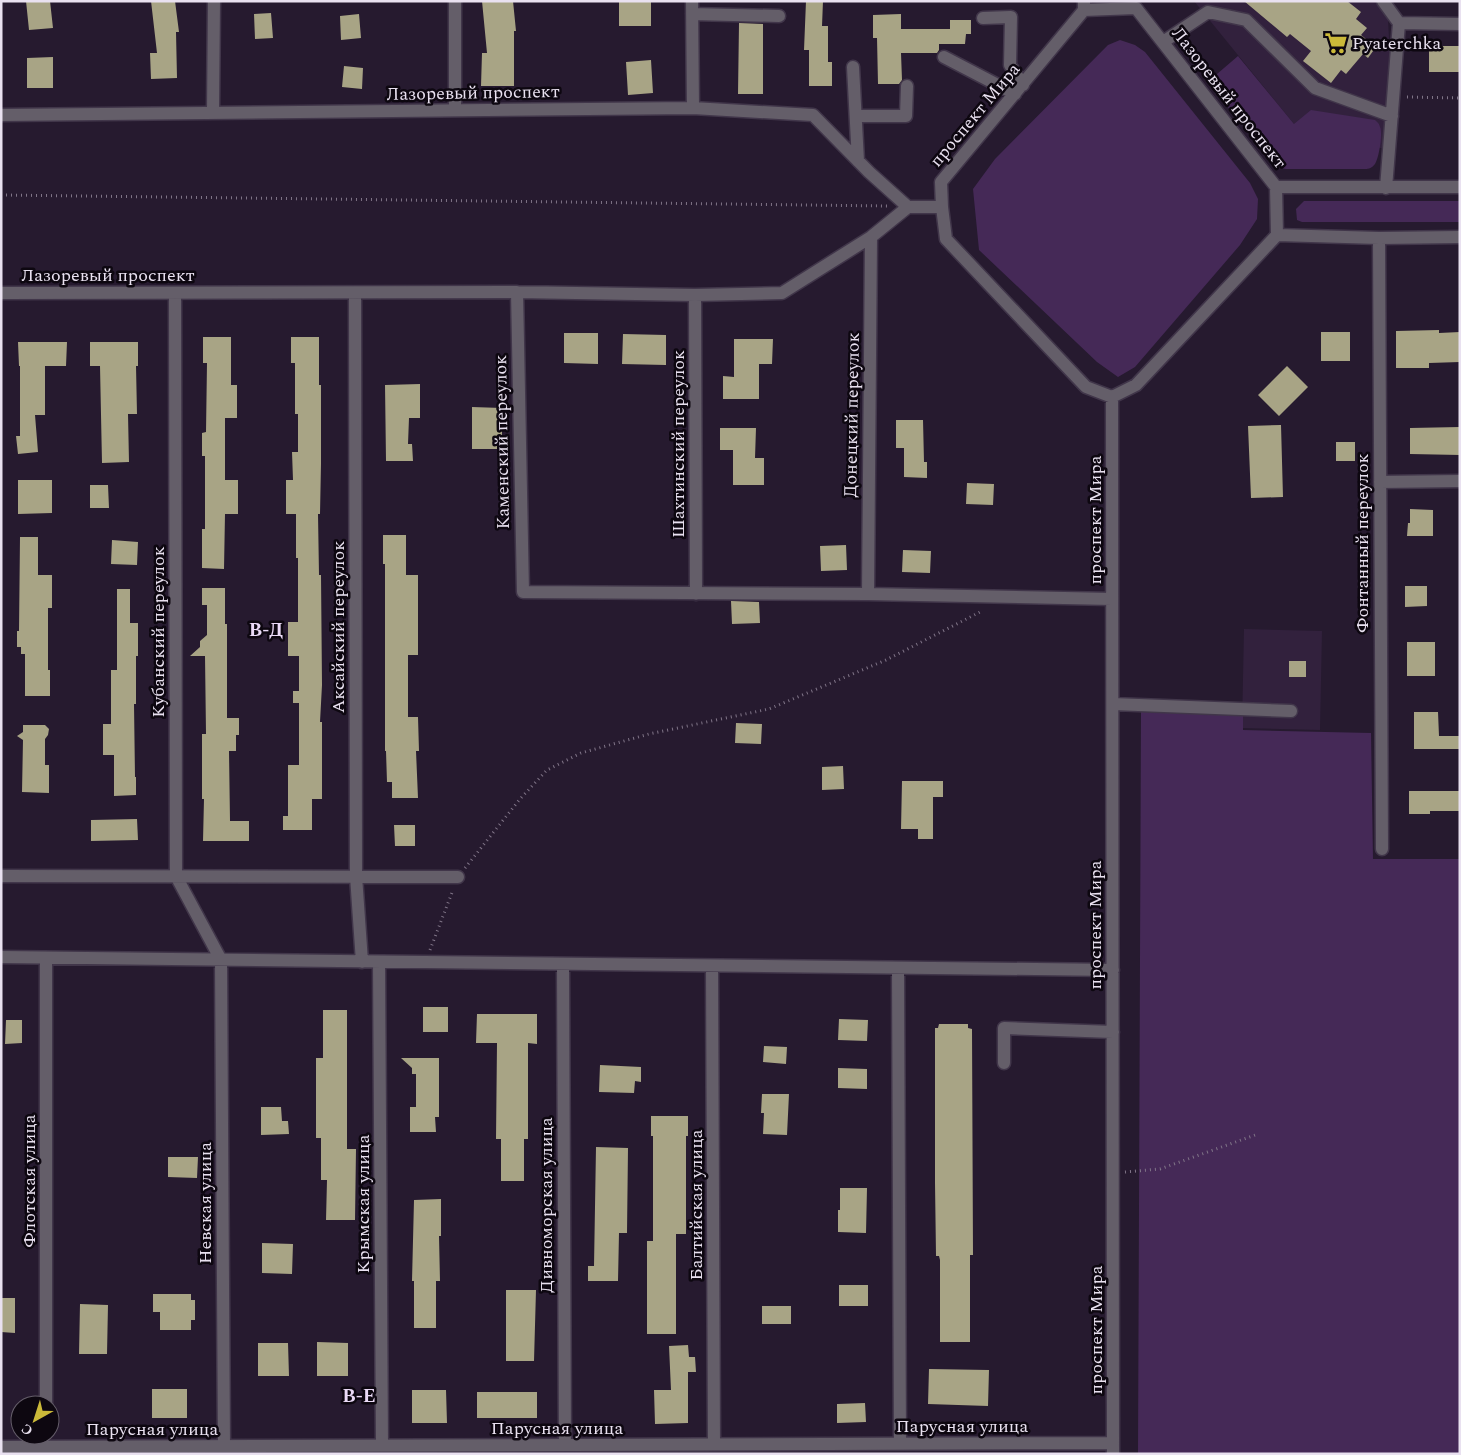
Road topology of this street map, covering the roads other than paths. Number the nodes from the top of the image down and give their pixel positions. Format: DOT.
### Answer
graph roads {
  1 [pos="214,1"];
  2 [pos="455,1"];
  3 [pos="1383,1"];
  4 [pos="1136,5"];
  5 [pos="1084,6"];
  6 [pos="692,8"];
  7 [pos="779,16"];
  8 [pos="983,18"];
  9 [pos="1399,23"];
  10 [pos="1460,24"];
  11 [pos="1162,42"];
  12 [pos="944,57"];
  13 [pos="853,67"];
  14 [pos="906,86"];
  15 [pos="1019,89"];
  16 [pos="693,108"];
  17 [pos="455,110"];
  18 [pos="213,112"];
  19 [pos="1,115"];
  20 [pos="856,116"];
  21 [pos="1392,116"];
  22 [pos="858,161"];
  23 [pos="1460,176"];
  24 [pos="1276,187"];
  25 [pos="1454,187"];
  26 [pos="1386,188"];
  27 [pos="908,207"];
  28 [pos="942,207"];
  29 [pos="1277,235"];
  30 [pos="871,237"];
  31 [pos="1460,237"];
  32 [pos="1379,238"];
  33 [pos="516,292"];
  34 [pos="1,293"];
  35 [pos="175,293"];
  36 [pos="355,293"];
  37 [pos="695,295"];
  38 [pos="1112,397"];
  39 [pos="1460,481"];
  40 [pos="1380,482"];
  41 [pos="696,594"];
  42 [pos="868,594"];
  43 [pos="1112,599"];
  44 [pos="1112,704"];
  45 [pos="1291,711"];
  46 [pos="1382,849"];
  47 [pos="1,876"];
  48 [pos="176,876"];
  49 [pos="356,876"];
  50 [pos="458,877"];
  51 [pos="1,957"];
  52 [pos="46,958"];
  53 [pos="221,960"];
  54 [pos="362,962"];
  55 [pos="379,962"];
  56 [pos="563,964"];
  57 [pos="712,966"];
  58 [pos="898,968"];
  59 [pos="1113,970"];
  60 [pos="1113,1032"];
  61 [pos="1004,1063"];
  62 [pos="46,1395"];
  63 [pos="714,1444"];
  64 [pos="900,1444"];
  65 [pos="46,1445"];
  66 [pos="565,1445"];
  67 [pos="224,1446"];
  68 [pos="382,1446"];
  69 [pos="1,1447"];
  70 [pos="1113,1448"];
  71 [pos="651,1449"];
  72 [pos="816,1449"];
  73 [pos="179,1450"];
  74 [pos="337,1450"];
  75 [pos="492,1450"];
  1 -- 18 [label="street"];
  2 -- 17 [label="street"];
  3 -- 9 [label="street"];
  4 -- 5 [label="street, проспект Мира"];
  4 -- 11 [label="street, Лазоревый проспект"];
  5 -- 15 [label="street, проспект Мира"];
  6 -- 7 [label="street"];
  6 -- 16 [label="street"];
  8 -- 15 [label="street"];
  9 -- 10 [label="street"];
  9 -- 21 [label="street"];
  11 -- 21 [label="street"];
  11 -- 24 [label="street, Лазоревый проспект"];
  12 -- 15 [label="street"];
  13 -- 20 [label="street"];
  14 -- 20 [label="street"];
  15 -- 28 [label="street, проспект Мира"];
  16 -- 17 [label="street, Лазоревый проспект"];
  16 -- 22 [label="street, Лазоревый проспект"];
  17 -- 18 [label="street, Лазоревый проспект"];
  18 -- 19 [label="street, Лазоревый проспект"];
  20 -- 22 [label="street"];
  21 -- 26 [label="street"];
  22 -- 27 [label="street, Лазоревый проспект"];
  23 -- 25 [label="street"];
  24 -- 26 [label="street, Лазоревый проспект"];
  24 -- 29 [label="street, Лазоревый проспект"];
  25 -- 26 [label="street, Лазоревый проспект"];
  27 -- 28 [label="street"];
  27 -- 30 [label="street, Лазоревый проспект"];
  28 -- 38 [label="street, проспект Мира"];
  29 -- 32 [label="street"];
  29 -- 38 [label="street"];
  30 -- 37 [label="street, Лазоревый проспект"];
  30 -- 42 [label="street, Донецкий переулок"];
  31 -- 32 [label="street"];
  32 -- 40 [label="street, Фонтанный переулок"];
  33 -- 36 [label="street, Лазоревый проспект"];
  33 -- 37 [label="street, Лазоревый проспект"];
  33 -- 41 [label="street, Каменский переулок"];
  34 -- 35 [label="street, Лазоревый проспект"];
  35 -- 36 [label="street, Лазоревый проспект"];
  35 -- 48 [label="street, Кубанский переулок"];
  36 -- 49 [label="street, Аксайский переулок"];
  37 -- 41 [label="street, Шахтинский переулок"];
  38 -- 43 [label="street, проспект Мира"];
  39 -- 40 [label="street"];
  40 -- 46 [label="street, Фонтанный переулок"];
  41 -- 42 [label="street"];
  42 -- 43 [label="street"];
  43 -- 44 [label="street, проспект Мира"];
  44 -- 45 [label="street"];
  44 -- 59 [label="street, проспект Мира"];
  47 -- 48 [label="street"];
  48 -- 49 [label="street"];
  48 -- 53 [label="street, Кубанский переулок"];
  49 -- 50 [label="street"];
  49 -- 54 [label="street, Аксайский переулок"];
  51 -- 52 [label="street"];
  52 -- 53 [label="street"];
  52 -- 62 [label="street, Флотская улица"];
  53 -- 54 [label="street"];
  53 -- 67 [label="street, Невская улица"];
  54 -- 55 [label="street"];
  55 -- 56 [label="street"];
  55 -- 68 [label="street, Крымская улица"];
  56 -- 57 [label="street"];
  56 -- 66 [label="street, Дивноморская улица"];
  57 -- 58 [label="street"];
  57 -- 63 [label="street, Балтийская улица"];
  58 -- 59 [label="street"];
  58 -- 64 [label="street"];
  59 -- 60 [label="street, проспект Мира"];
  60 -- 61 [label="street"];
  60 -- 70 [label="street, проспект Мира"];
  63 -- 71 [label="street, Парусная улица"];
  63 -- 72 [label="street, Парусная улица"];
  64 -- 70 [label="street, Парусная улица"];
  64 -- 72 [label="street, Парусная улица"];
  65 -- 69 [label="street, Парусная улица"];
  65 -- 73 [label="street, Парусная улица"];
  66 -- 71 [label="street, Парусная улица"];
  66 -- 75 [label="street, Парусная улица"];
  67 -- 73 [label="street, Парусная улица"];
  67 -- 74 [label="street, Парусная улица"];
  68 -- 74 [label="street, Парусная улица"];
  68 -- 75 [label="street, Парусная улица"];
}
